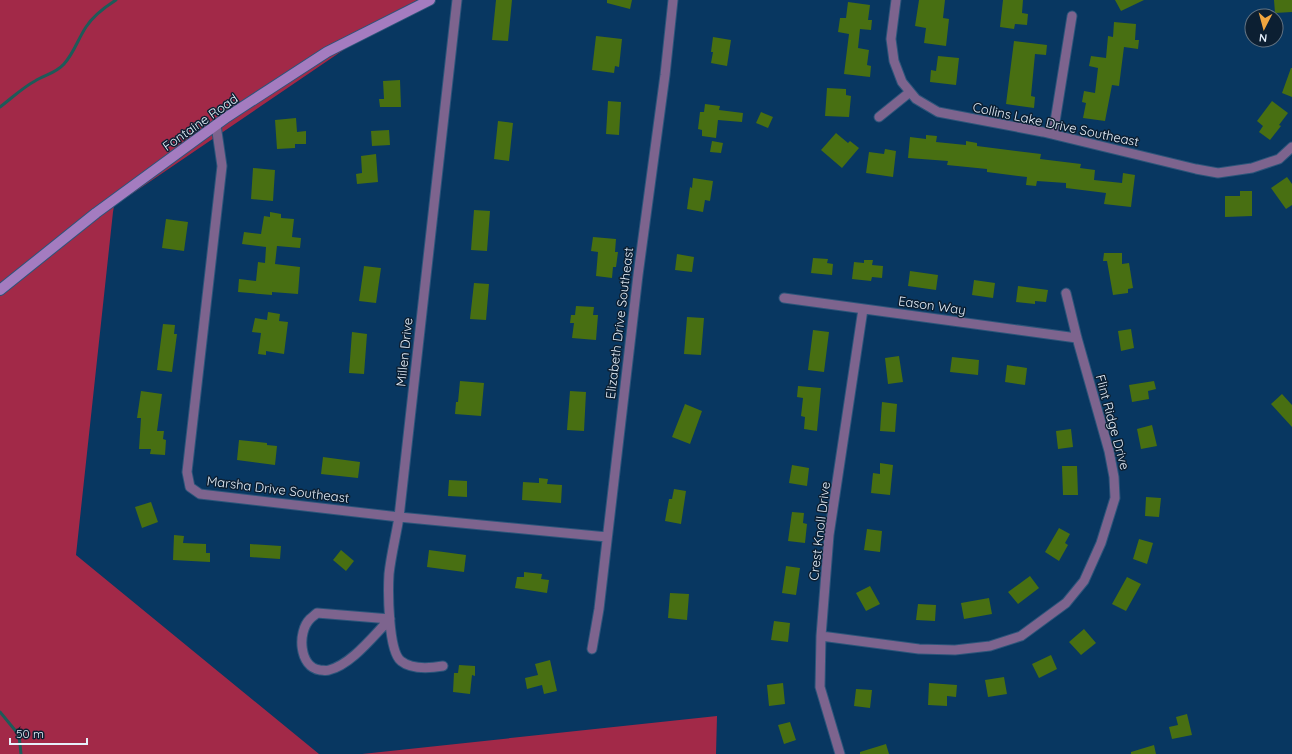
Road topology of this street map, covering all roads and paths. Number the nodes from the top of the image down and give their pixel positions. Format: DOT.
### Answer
graph roads {
  1 [pos="430,0"];
  2 [pos="457,0"];
  3 [pos="673,0"];
  4 [pos="896,0"];
  5 [pos="1072,16"];
  6 [pos="910,92"];
  7 [pos="879,117"];
  8 [pos="216,125"];
  9 [pos="1053,134"];
  10 [pos="1292,147"];
  11 [pos="0,290"];
  12 [pos="1066,293"];
  13 [pos="784,298"];
  14 [pos="863,309"];
  15 [pos="1077,338"];
  16 [pos="399,517"];
  17 [pos="607,538"];
  18 [pos="390,619"];
  19 [pos="821,636"];
  20 [pos="592,649"];
  21 [pos="443,666"];
  22 [pos="840,754"];
  1 -- 8 [label="main road, Fontaine Road"];
  2 -- 16 [label="street, Millen Drive"];
  3 -- 17 [label="street, Elizabeth Drive Southeast"];
  4 -- 6 [label="street, Collins Lake Drive Southeast"];
  5 -- 9 [label="street"];
  6 -- 7 [label="street"];
  6 -- 9 [label="street, Collins Lake Drive Southeast"];
  8 -- 11 [label="main road, Fontaine Road"];
  8 -- 16 [label="street, Marsha Drive Southeast"];
  9 -- 10 [label="street, Collins Lake Drive Southeast"];
  12 -- 15 [label="street, Flint Ridge Drive"];
  13 -- 14 [label="street, Eason Way"];
  14 -- 15 [label="street, Eason Way"];
  14 -- 19 [label="street, Crest Knoll Drive"];
  15 -- 19 [label="street, Flint Ridge Drive"];
  16 -- 17 [label="street, Marsha Drive Southeast"];
  16 -- 18 [label="street, Millen Drive"];
  17 -- 20 [label="street, Elizabeth Drive Southeast"];
  18 -- 18 [label="street"];
  18 -- 21 [label="street, Millen Drive"];
  19 -- 22 [label="street, Crest Knoll Drive"];
}
